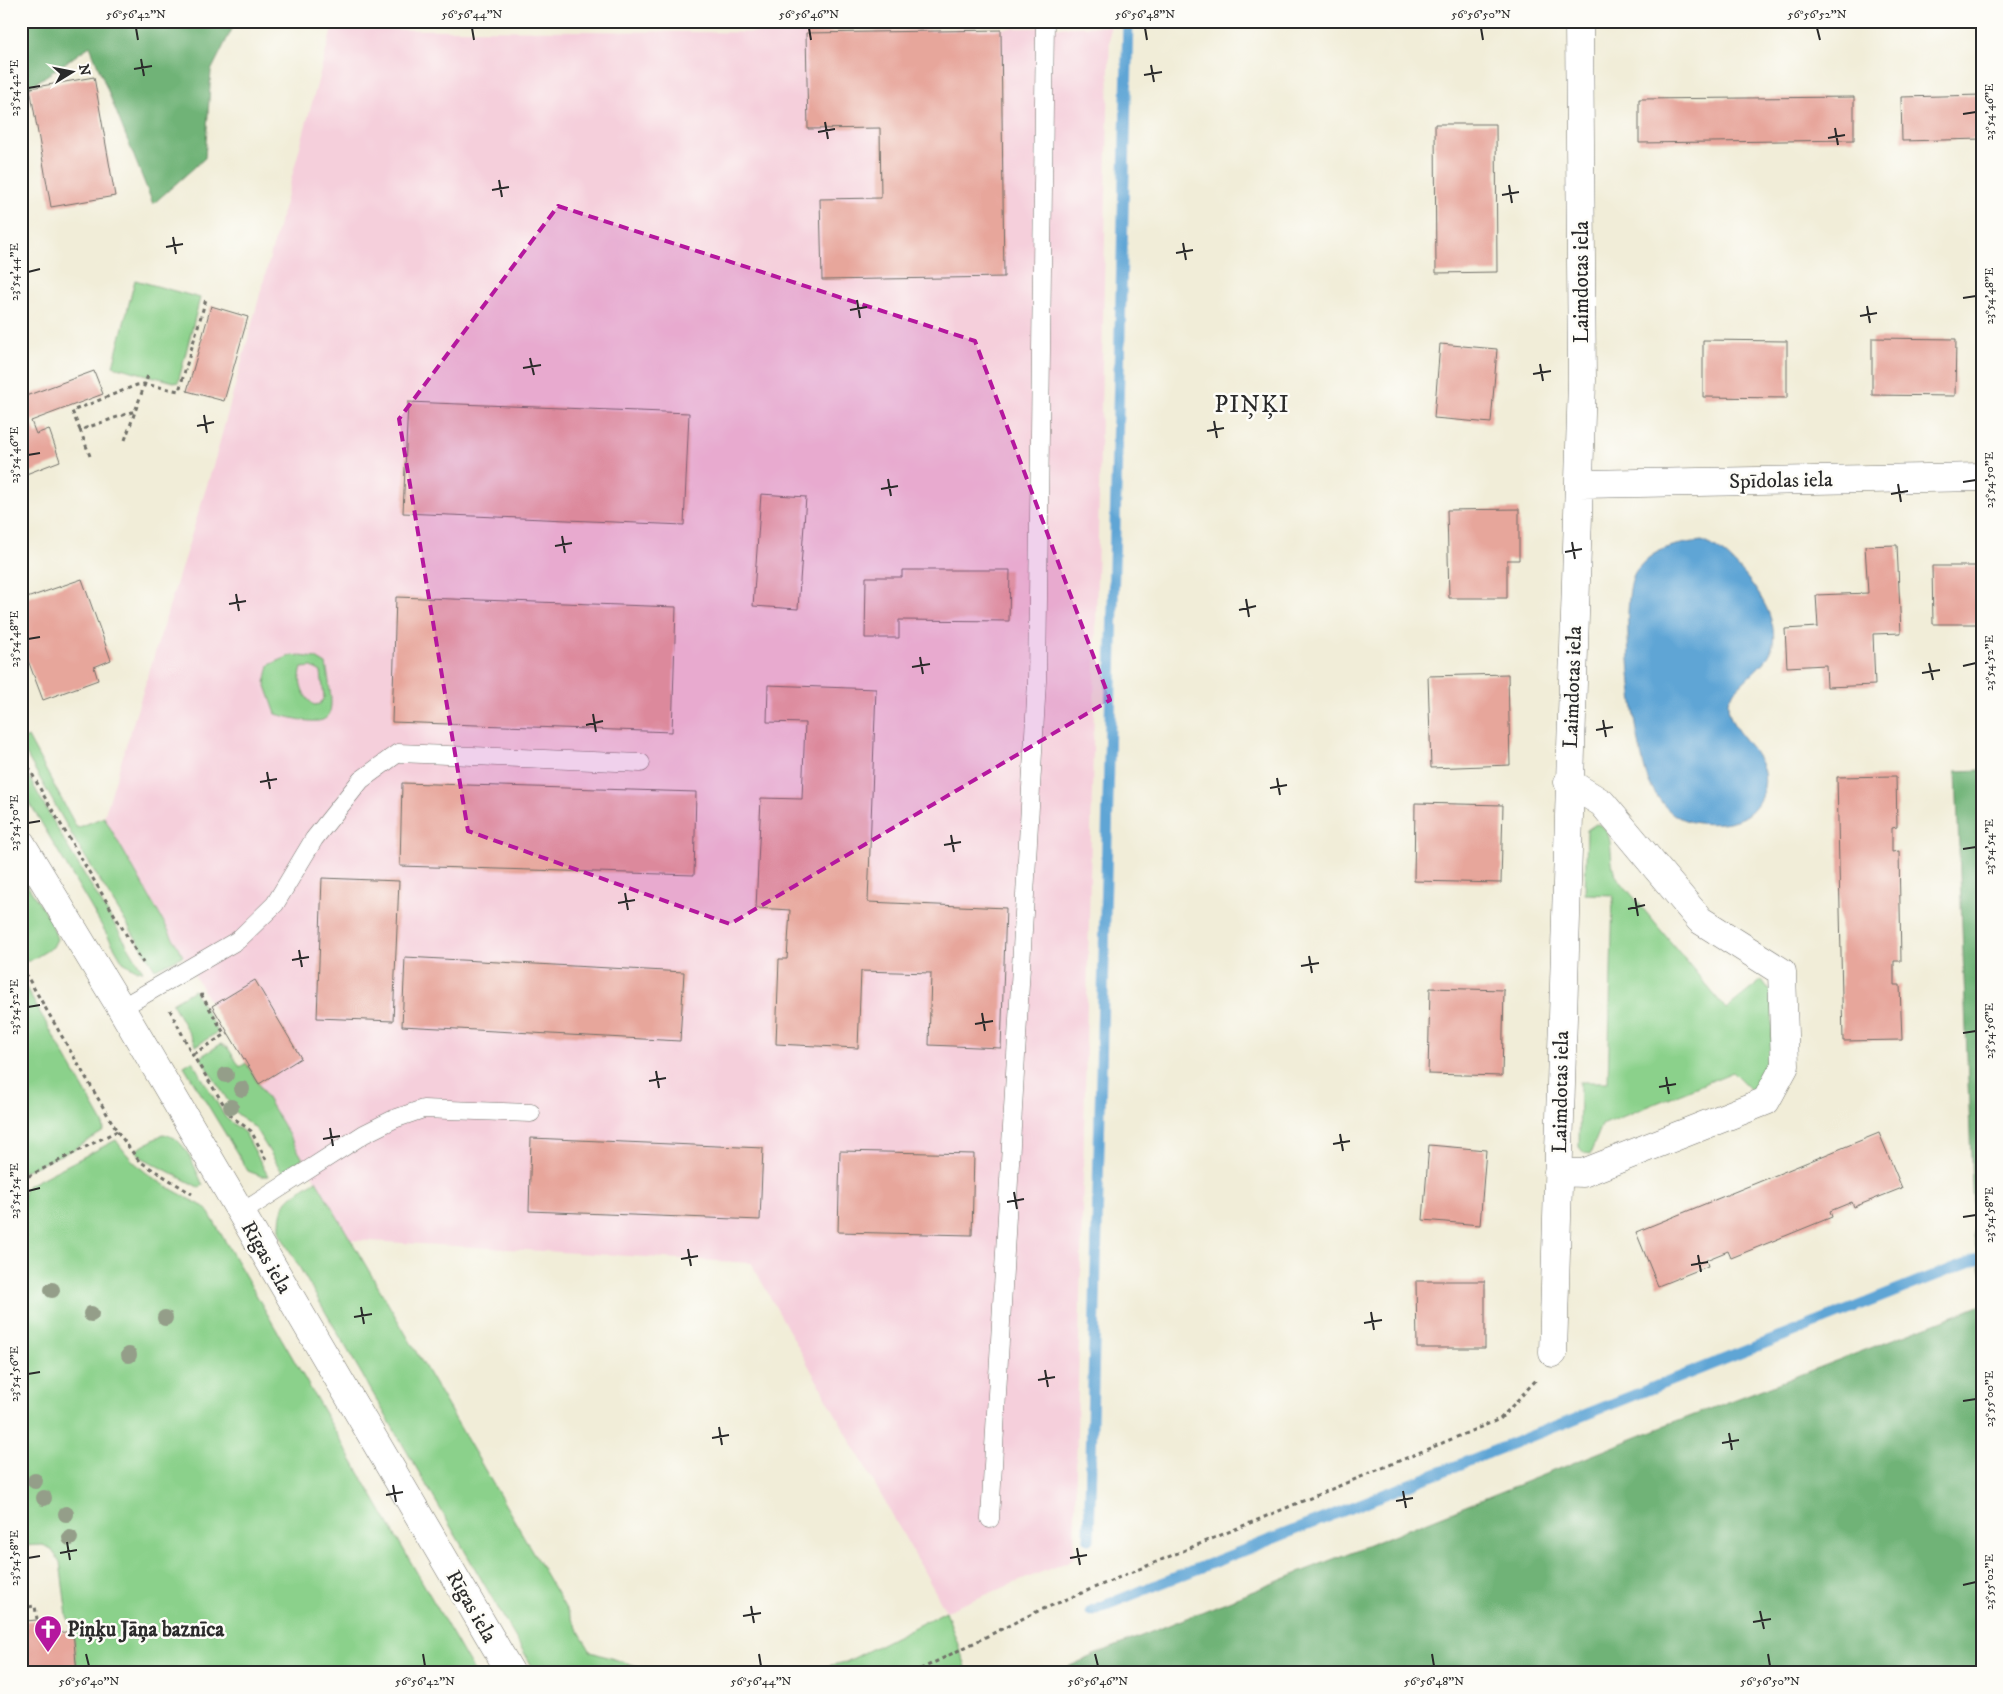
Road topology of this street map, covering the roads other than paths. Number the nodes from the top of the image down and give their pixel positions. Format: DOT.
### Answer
graph roads {
  1 [pos="1045,21"];
  2 [pos="1579,21"];
  3 [pos="1982,477"];
  4 [pos="1580,484"];
  5 [pos="641,763"];
  6 [pos="1568,782"];
  7 [pos="21,843"];
  8 [pos="121,1008"];
  9 [pos="531,1113"];
  10 [pos="1558,1172"];
  11 [pos="241,1212"];
  12 [pos="1552,1353"];
  13 [pos="990,1519"];
  14 [pos="511,1673"];
  1 -- 13 [label="lane"];
  2 -- 4 [label="street, Laimdotas iela"];
  3 -- 4 [label="street, Spīdolas iela"];
  4 -- 6 [label="street, Laimdotas iela"];
  5 -- 8 [label="lane"];
  6 -- 10 [label="street, Laimdotas iela"];
  6 -- 10 [label="street"];
  7 -- 8 [label="street, Rīgas iela"];
  8 -- 11 [label="street, Rīgas iela"];
  9 -- 11 [label="lane"];
  10 -- 12 [label="street, Laimdotas iela"];
  11 -- 14 [label="street, Rīgas iela"];
}
